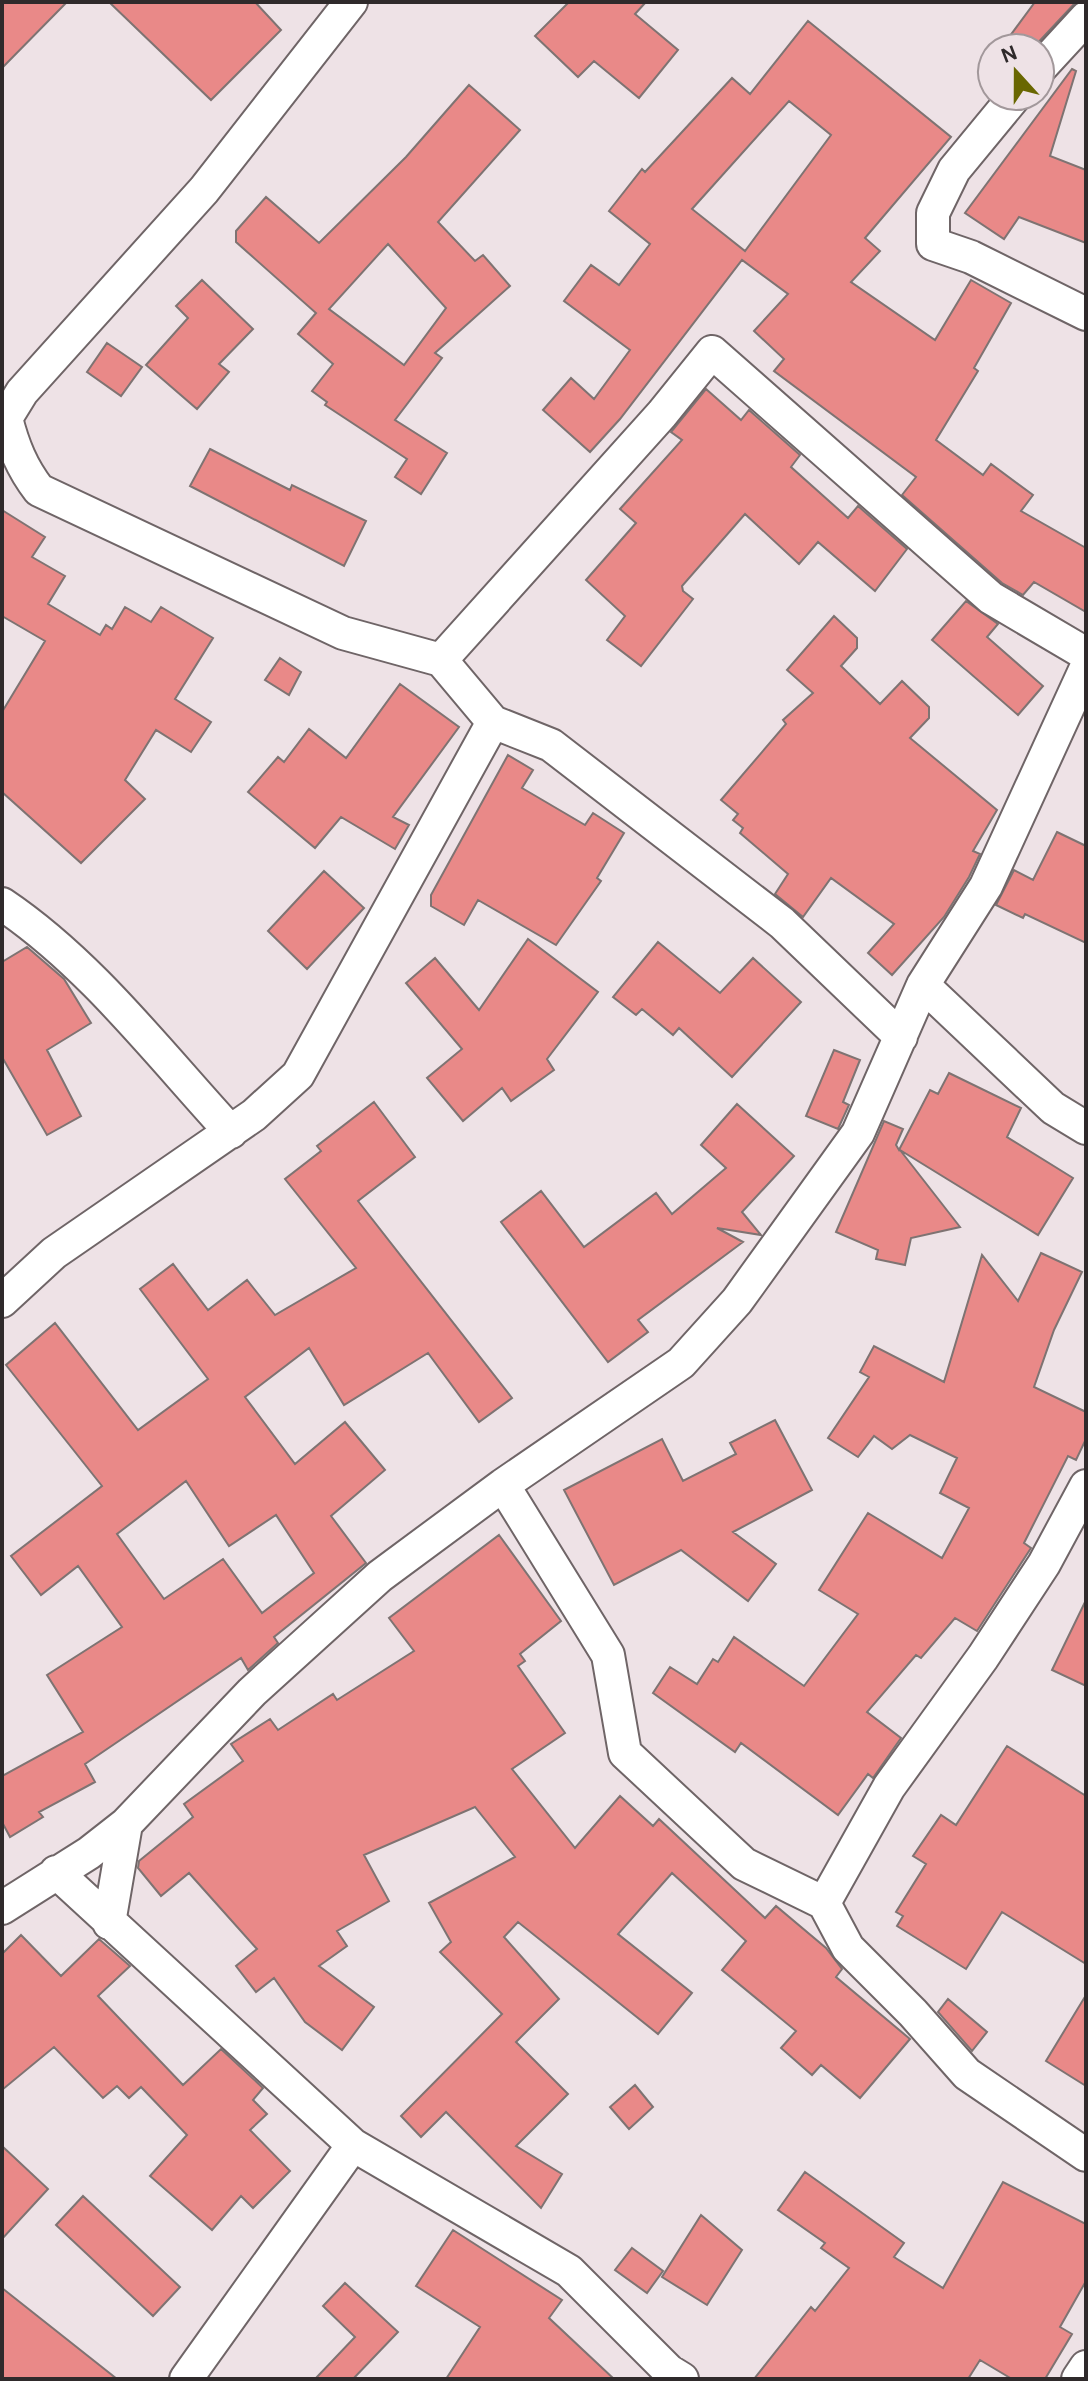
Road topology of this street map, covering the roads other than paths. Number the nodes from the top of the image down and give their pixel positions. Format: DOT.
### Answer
graph roads {
  1 [pos="349,3"];
  2 [pos="1086,18"];
  3 [pos="1056,51"];
  4 [pos="1002,112"];
  5 [pos="1086,314"];
  6 [pos="4,416"];
  7 [pos="1086,654"];
  8 [pos="441,660"];
  9 [pos="1086,668"];
  10 [pos="493,722"];
  11 [pos="2,904"];
  12 [pos="923,985"];
  13 [pos="901,1037"];
  14 [pos="1086,1128"];
  15 [pos="231,1132"];
  16 [pos="2,1301"];
  17 [pos="503,1485"];
  18 [pos="1086,1486"];
  19 [pos="126,1824"];
  20 [pos="56,1872"];
  21 [pos="824,1903"];
  22 [pos="2,1908"];
  23 [pos="109,1923"];
  24 [pos="353,2145"];
  25 [pos="1086,2155"];
  26 [pos="1086,2367"];
  27 [pos="672,2376"];
  28 [pos="186,2379"];
  29 [pos="1078,2379"];
  1 -- 6 [label="street"];
  2 -- 3 [label="street"];
  4 -- 5 [label="street"];
  6 -- 8 [label="street"];
  7 -- 8 [label="street"];
  8 -- 10 [label="street"];
  9 -- 12 [label="street"];
  10 -- 13 [label="street"];
  10 -- 15 [label="street"];
  11 -- 15 [label="street"];
  12 -- 13 [label="street"];
  12 -- 14 [label="street"];
  13 -- 17 [label="street"];
  15 -- 16 [label="street"];
  17 -- 19 [label="street"];
  17 -- 21 [label="street"];
  18 -- 21 [label="street"];
  19 -- 20 [label="street"];
  19 -- 23 [label="street"];
  20 -- 22 [label="street"];
  20 -- 23 [label="street"];
  21 -- 25 [label="street"];
  23 -- 24 [label="street"];
  24 -- 27 [label="street"];
  24 -- 28 [label="street"];
  26 -- 29 [label="street"];
}
